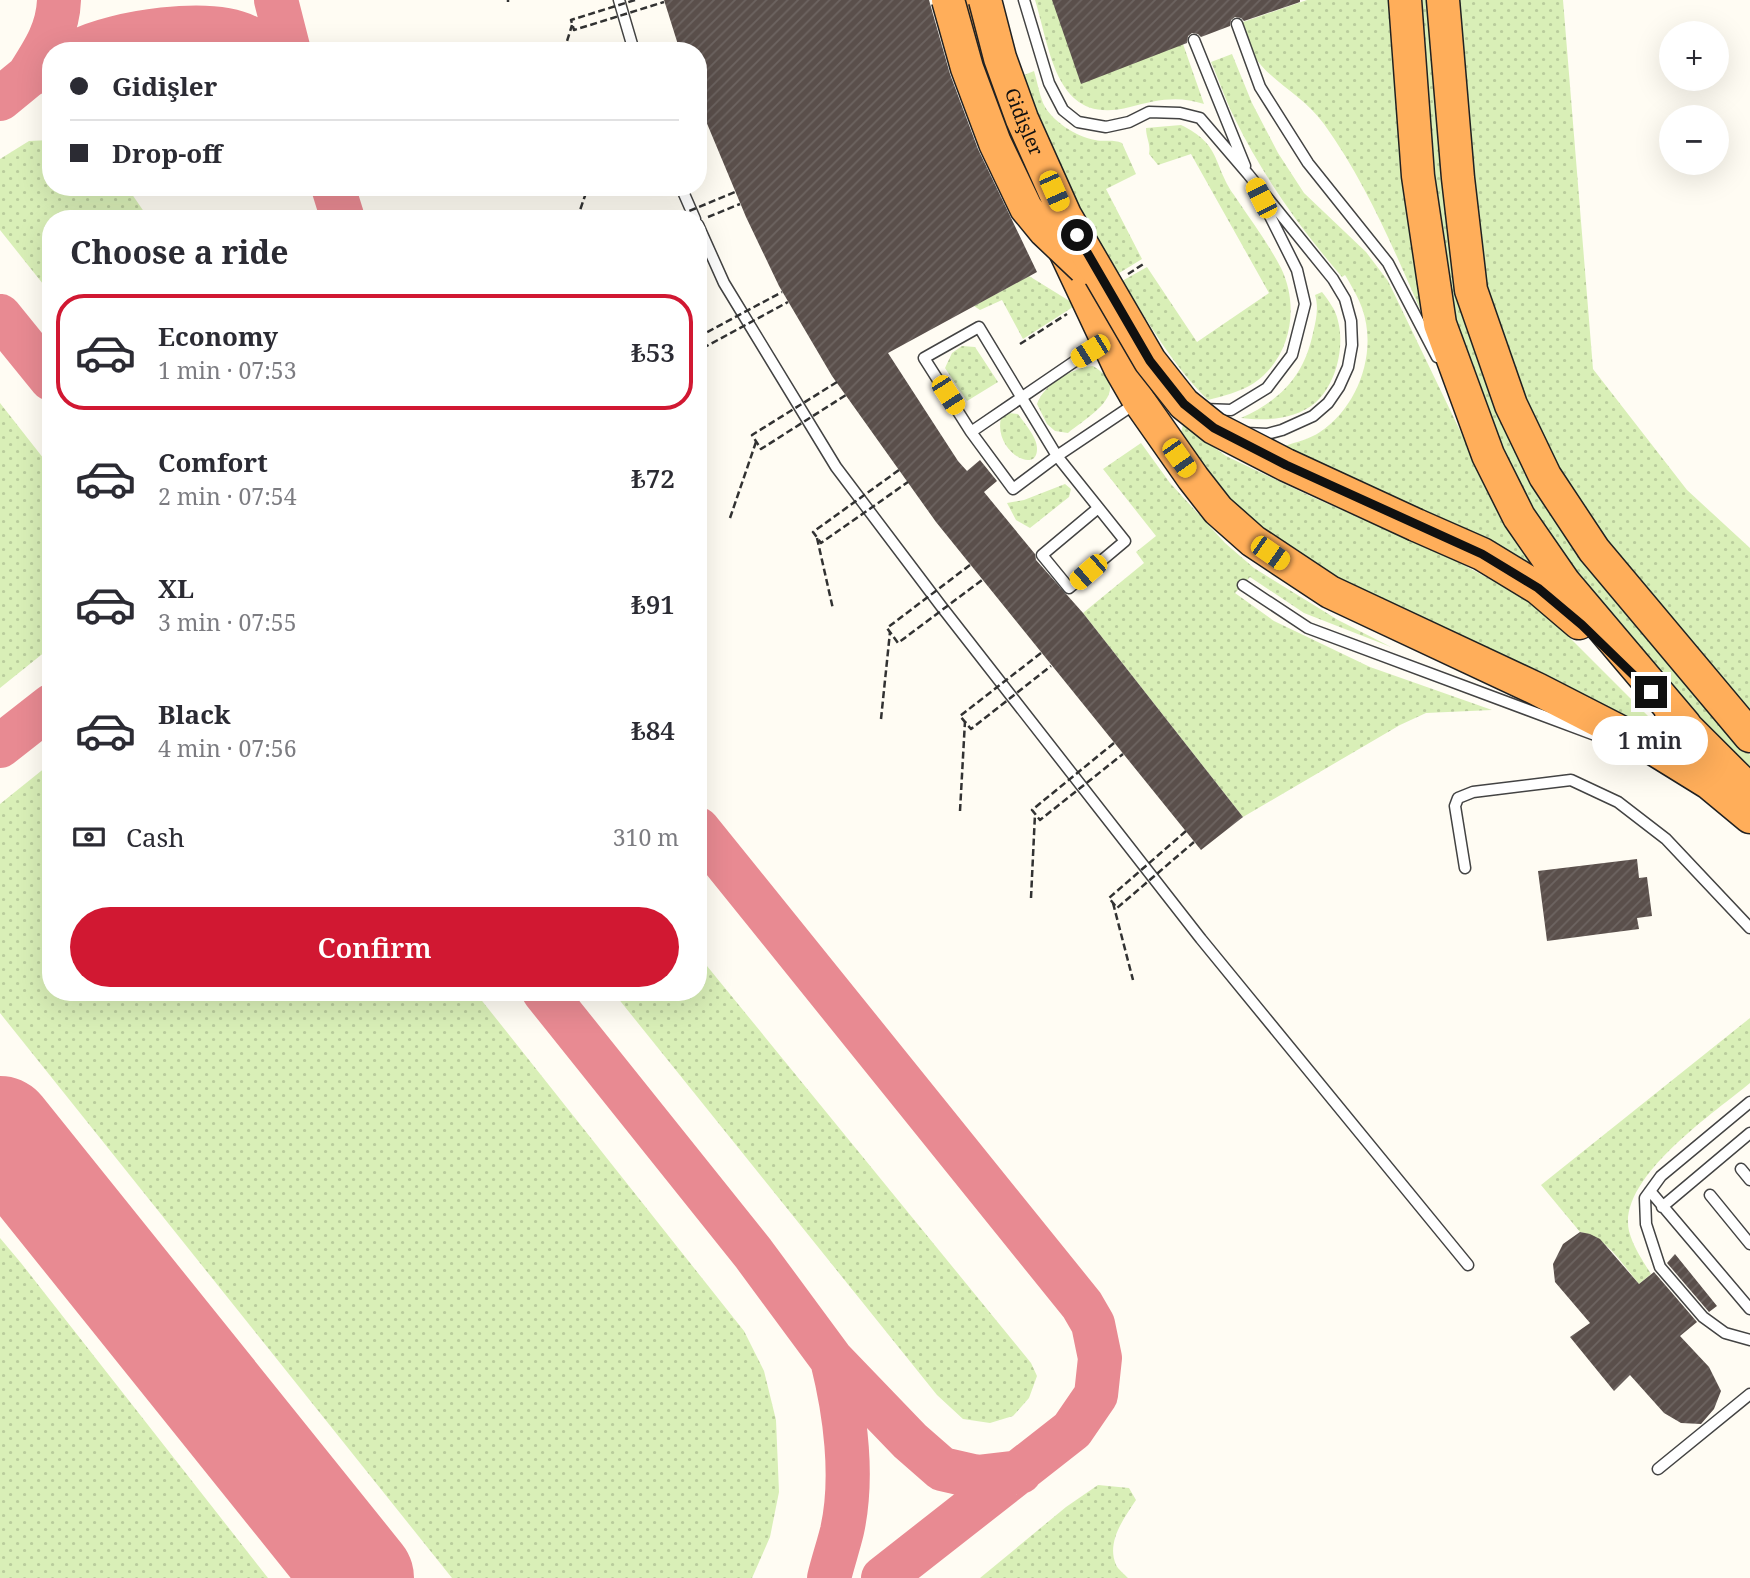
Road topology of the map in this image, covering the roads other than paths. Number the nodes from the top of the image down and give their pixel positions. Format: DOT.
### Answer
graph roads {
  1 [pos="619,0"];
  2 [pos="947,0"];
  3 [pos="967,0"];
  4 [pos="985,0"];
  5 [pos="1024,0"];
  6 [pos="1405,0"];
  7 [pos="1443,0"];
  8 [pos="1237,24"];
  9 [pos="1194,40"];
  10 [pos="631,42"];
  11 [pos="1248,174"];
  12 [pos="707,245"];
  13 [pos="1131,365"];
  14 [pos="1444,371"];
  15 [pos="1451,383"];
  16 [pos="1020,397"];
  17 [pos="1214,428"];
  18 [pos="971,432"];
  19 [pos="1488,455"];
  20 [pos="1057,456"];
  21 [pos="1097,509"];
  22 [pos="1243,585"];
  23 [pos="1685,725"];
  24 [pos="1750,736"];
  25 [pos="1608,740"];
  26 [pos="1621,745"];
  27 [pos="1709,783"];
  28 [pos="1750,791"];
  29 [pos="1750,817"];
  30 [pos="1465,868"];
  31 [pos="1750,928"];
  32 [pos="1750,1102"];
  33 [pos="1750,1133"];
  34 [pos="1741,1169"];
  35 [pos="1750,1180"];
  36 [pos="1650,1191"];
  37 [pos="1710,1195"];
  38 [pos="1662,1206"];
  39 [pos="1750,1244"];
  40 [pos="1468,1265"];
  41 [pos="1750,1309"];
  42 [pos="1750,1340"];
  43 [pos="1750,1394"];
  44 [pos="1658,1469"];
  1 -- 10 [label="lane"];
  2 -- 13 [label="highway, bridge"];
  3 -- 13 [label="highway"];
  4 -- 13 [label="highway, Gidişler, bridge"];
  5 -- 11 [label="lane"];
  6 -- 19 [label="highway"];
  7 -- 24 [label="highway"];
  8 -- 14 [label="lane"];
  9 -- 11 [label="lane"];
  11 -- 13 [label="lane"];
  11 -- 17 [label="lane"];
  12 -- 40 [label="lane"];
  13 -- 16 [label="lane"];
  13 -- 17 [label="highway, Gidişler, bridge"];
  13 -- 20 [label="lane"];
  13 -- 27 [label="highway"];
  15 -- 19 [label="lane"];
  16 -- 18 [label="lane"];
  16 -- 18 [label="lane"];
  16 -- 20 [label="lane"];
  17 -- 23 [label="highway, Gidişler, bridge"];
  18 -- 20 [label="lane"];
  19 -- 23 [label="highway"];
  20 -- 21 [label="lane"];
  21 -- 21 [label="lane"];
  22 -- 25 [label="lane"];
  23 -- 28 [label="highway"];
  26 -- 27 [label="lane"];
  27 -- 29 [label="highway"];
  30 -- 31 [label="lane"];
  32 -- 36 [label="lane"];
  33 -- 38 [label="lane"];
  34 -- 35 [label="lane"];
  36 -- 38 [label="lane"];
  36 -- 42 [label="lane"];
  37 -- 39 [label="lane"];
  38 -- 41 [label="lane"];
  43 -- 44 [label="lane"];
}
